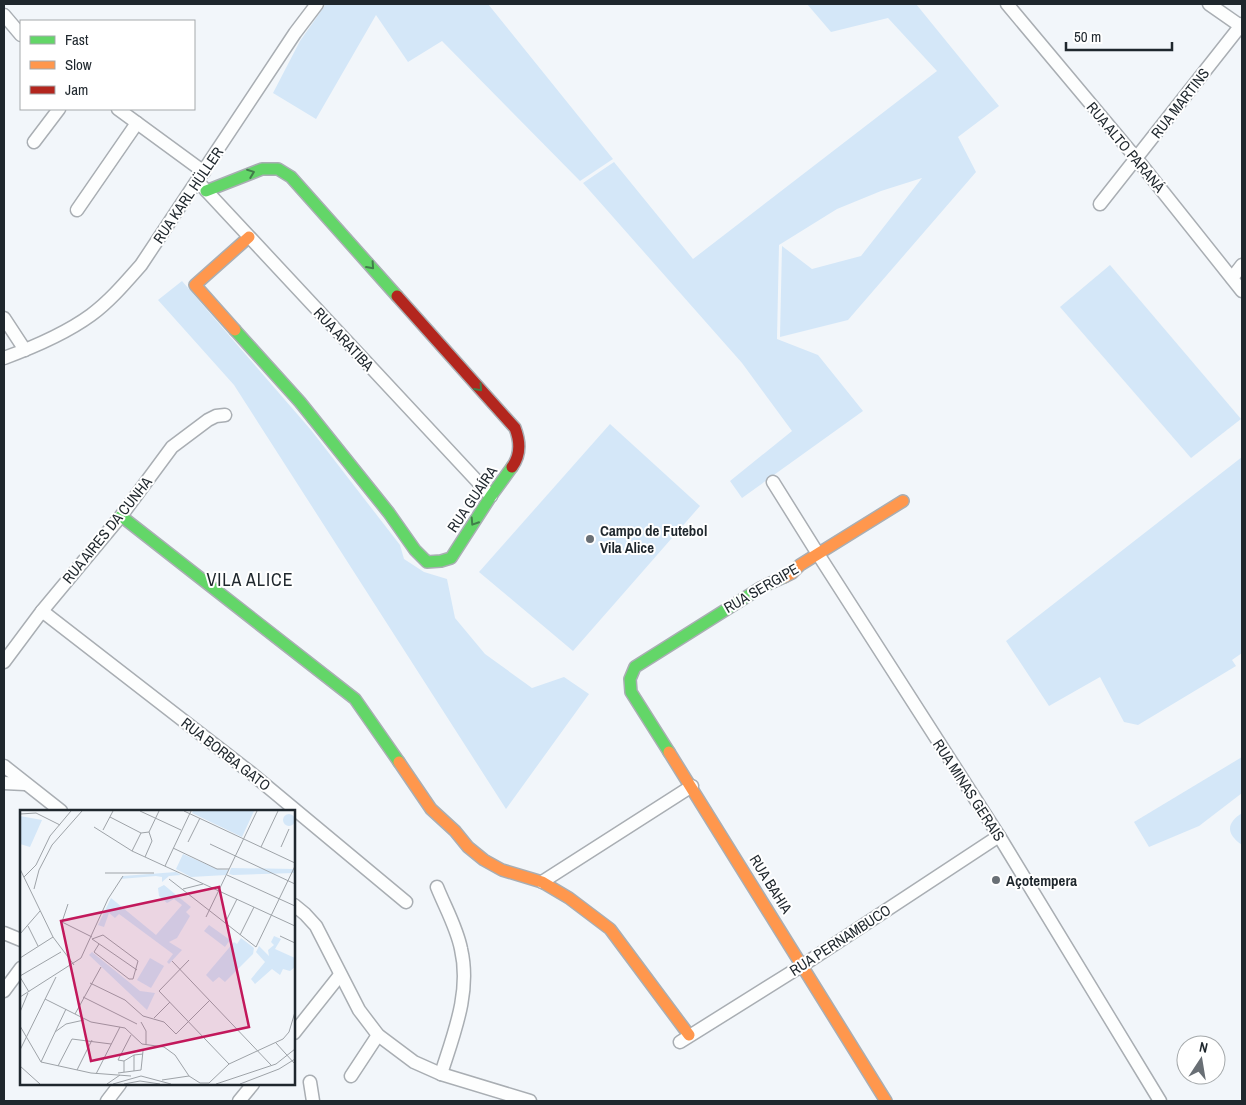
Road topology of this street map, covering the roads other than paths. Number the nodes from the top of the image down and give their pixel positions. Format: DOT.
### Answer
graph roads {
  1 [pos="317,4"];
  2 [pos="1008,4"];
  3 [pos="1209,4"];
  4 [pos="4,15"];
  5 [pos="1242,26"];
  6 [pos="20,33"];
  7 [pos="58,110"];
  8 [pos="119,110"];
  9 [pos="137,123"];
  10 [pos="34,142"];
  11 [pos="1136,158"];
  12 [pos="202,182"];
  13 [pos="1100,204"];
  14 [pos="77,210"];
  15 [pos="249,237"];
  16 [pos="1242,265"];
  17 [pos="1232,278"];
  18 [pos="1242,291"];
  19 [pos="4,318"];
  20 [pos="25,350"];
  21 [pos="4,358"];
  22 [pos="225,415"];
  23 [pos="773,482"];
  24 [pos="491,496"];
  25 [pos="903,501"];
  26 [pos="121,516"];
  27 [pos="818,554"];
  28 [pos="42,611"];
  29 [pos="4,662"];
  30 [pos="628,684"];
  31 [pos="4,766"];
  32 [pos="4,783"];
  33 [pos="25,784"];
  34 [pos="692,786"];
  35 [pos="60,810"];
  36 [pos="998,836"];
  37 [pos="542,882"];
  38 [pos="437,888"];
  39 [pos="406,902"];
  40 [pos="295,906"];
  41 [pos="4,933"];
  42 [pos="20,940"];
  43 [pos="803,965"];
  44 [pos="20,969"];
  45 [pos="340,975"];
  46 [pos="4,991"];
  47 [pos="295,1032"];
  48 [pos="378,1035"];
  49 [pos="684,1038"];
  50 [pos="441,1074"];
  51 [pos="351,1076"];
  52 [pos="310,1082"];
  53 [pos="119,1085"];
  54 [pos="252,1085"];
  55 [pos="107,1101"];
  56 [pos="239,1101"];
  57 [pos="313,1101"];
  58 [pos="530,1101"];
  59 [pos="886,1101"];
  60 [pos="1160,1101"];
  1 -- 12 [label="street, RUA KARL HÜLLER"];
  2 -- 11 [label="street, RUA ALTO PARANÁ"];
  3 -- 5 [label="street"];
  4 -- 6 [label="street"];
  5 -- 11 [label="street, RUA MARTINS"];
  7 -- 10 [label="street"];
  8 -- 9 [label="street, RUA ARATIBA"];
  9 -- 12 [label="street, RUA ARATIBA"];
  9 -- 14 [label="street"];
  11 -- 13 [label="street, RUA MARTINS"];
  11 -- 17 [label="street, RUA ALTO PARANÁ"];
  12 -- 15 [label="street, RUA ARATIBA"];
  12 -- 20 [label="street, RUA KARL HÜLLER"];
  12 -- 24 [label="street, RUA GUAÍRA, one-way"];
  15 -- 24 [label="street, RUA ARATIBA"];
  24 -- 15 [label="street, RUA GUAÍRA, one-way"];
  16 -- 17 [label="street"];
  17 -- 18 [label="street, RUA ALTO PARANÁ"];
  19 -- 20 [label="street"];
  20 -- 21 [label="street, RUA KARL HÜLLER"];
  22 -- 26 [label="street, RUA AIRES DA CUNHA"];
  23 -- 27 [label="street, RUA MINAS GERAIS"];
  25 -- 27 [label="street, RUA SERGIPE"];
  26 -- 28 [label="street, RUA AIRES DA CUNHA"];
  26 -- 37 [label="street"];
  27 -- 30 [label="street, RUA SERGIPE"];
  27 -- 36 [label="street, RUA MINAS GERAIS"];
  28 -- 29 [label="street, RUA AIRES DA CUNHA"];
  28 -- 39 [label="street, RUA BORBA GATO"];
  30 -- 34 [label="street, RUA BAHIA"];
  31 -- 33 [label="street"];
  32 -- 33 [label="street"];
  33 -- 35 [label="street"];
  34 -- 37 [label="street"];
  34 -- 43 [label="street, RUA BAHIA"];
  36 -- 43 [label="street, RUA PERNAMBUCO"];
  36 -- 60 [label="street, RUA MINAS GERAIS"];
  37 -- 49 [label="street"];
  38 -- 50 [label="street"];
  40 -- 45 [label="street"];
  41 -- 42 [label="street"];
  43 -- 49 [label="street, RUA PERNAMBUCO"];
  43 -- 59 [label="street, RUA BAHIA"];
  44 -- 46 [label="street"];
  45 -- 47 [label="street"];
  45 -- 48 [label="street"];
  48 -- 50 [label="street"];
  48 -- 51 [label="street"];
  50 -- 58 [label="street"];
  52 -- 57 [label="street"];
  53 -- 55 [label="street"];
  54 -- 56 [label="street"];
}
